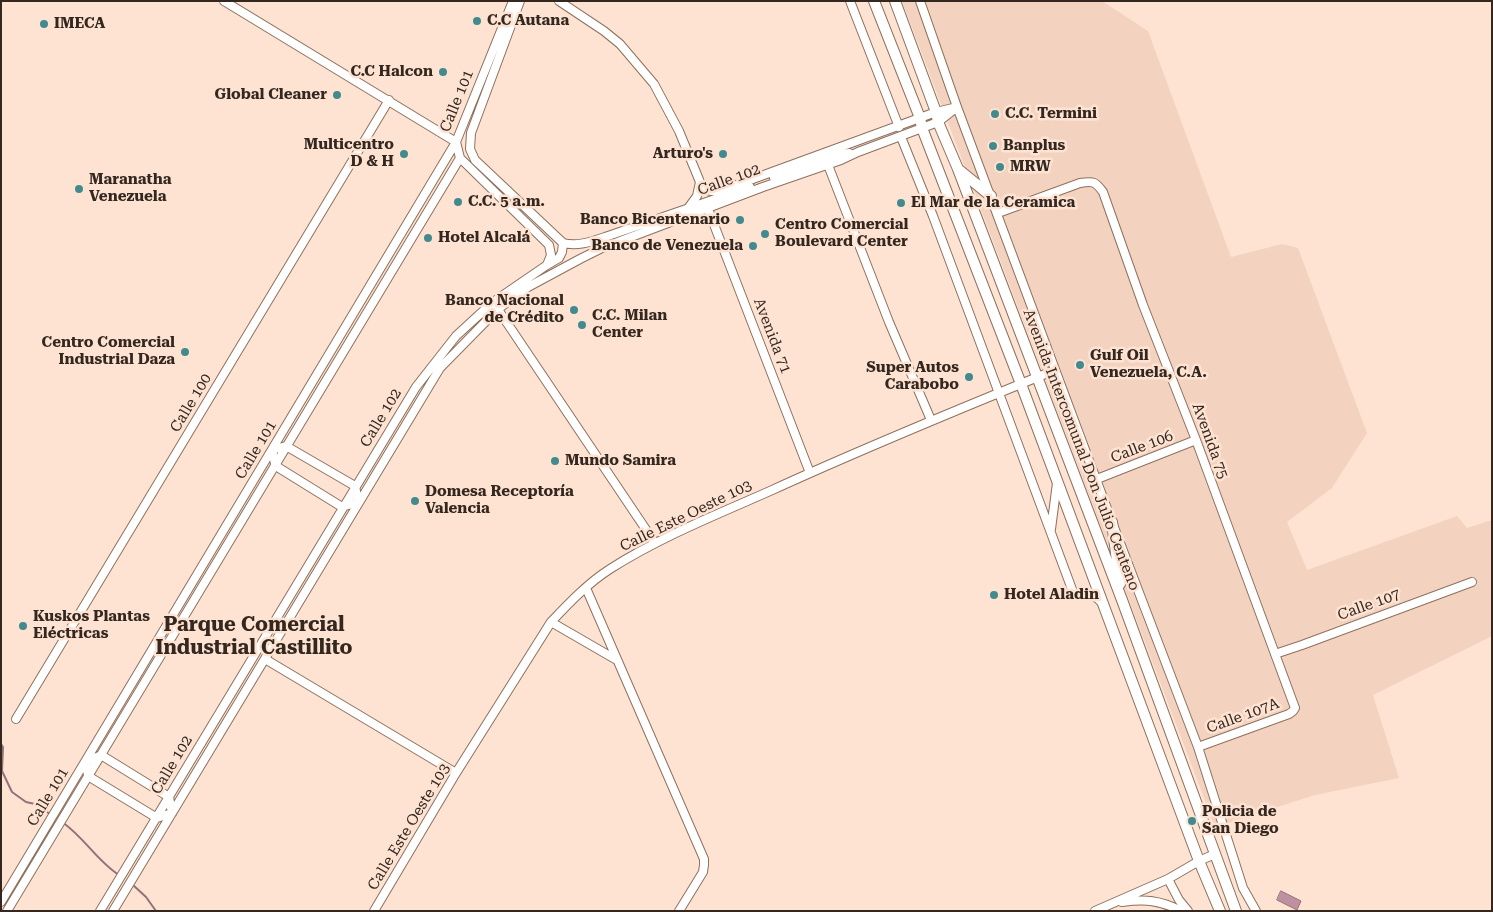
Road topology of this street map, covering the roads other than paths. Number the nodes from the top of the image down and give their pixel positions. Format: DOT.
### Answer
graph roads {
  1 [pos="224,1"];
  2 [pos="513,1"];
  3 [pos="520,1"];
  4 [pos="559,1"];
  5 [pos="850,1"];
  6 [pos="874,1"];
  7 [pos="895,1"];
  8 [pos="920,1"];
  9 [pos="389,100"];
  10 [pos="470,106"];
  11 [pos="957,107"];
  12 [pos="480,109"];
  13 [pos="937,117"];
  14 [pos="921,123"];
  15 [pos="899,126"];
  16 [pos="901,137"];
  17 [pos="456,142"];
  18 [pos="858,152"];
  19 [pos="460,158"];
  20 [pos="828,165"];
  21 [pos="958,169"];
  22 [pos="700,182"];
  23 [pos="506,189"];
  24 [pos="493,191"];
  25 [pos="991,196"];
  26 [pos="422,200"];
  27 [pos="430,206"];
  28 [pos="688,209"];
  29 [pos="708,209"];
  30 [pos="998,214"];
  31 [pos="563,242"];
  32 [pos="547,265"];
  33 [pos="493,302"];
  34 [pos="498,309"];
  35 [pos="341,334"];
  36 [pos="350,339"];
  37 [pos="1055,370"];
  38 [pos="1036,377"];
  39 [pos="1021,384"];
  40 [pos="999,393"];
  41 [pos="931,420"];
  42 [pos="1196,440"];
  43 [pos="286,446"];
  44 [pos="272,450"];
  45 [pos="275,464"];
  46 [pos="810,473"];
  47 [pos="1097,479"];
  48 [pos="1057,482"];
  49 [pos="355,486"];
  50 [pos="358,502"];
  51 [pos="342,507"];
  52 [pos="1112,522"];
  53 [pos="1051,531"];
  54 [pos="655,543"];
  55 [pos="1472,582"];
  56 [pos="586,588"];
  57 [pos="1122,600"];
  58 [pos="1102,603"];
  59 [pos="551,622"];
  60 [pos="1275,654"];
  61 [pos="265,658"];
  62 [pos="616,659"];
  63 [pos="1295,708"];
  64 [pos="16,719"];
  65 [pos="1198,746"];
  66 [pos="101,755"];
  67 [pos="86,762"];
  68 [pos="456,773"];
  69 [pos="88,776"];
  70 [pos="169,797"];
  71 [pos="172,813"];
  72 [pos="156,818"];
  73 [pos="1215,854"];
  74 [pos="1199,861"];
  75 [pos="1168,879"];
  76 [pos="1,902"];
  77 [pos="1110,904"];
  78 [pos="8,909"];
  79 [pos="100,911"];
  80 [pos="112,911"];
  81 [pos="374,911"];
  82 [pos="679,911"];
  83 [pos="1095,911"];
  84 [pos="1181,911"];
  85 [pos="1188,911"];
  86 [pos="1220,911"];
  87 [pos="1236,911"];
  88 [pos="1256,911"];
  1 -- 9 [label="street"];
  2 -- 10 [label="street, Calle 101"];
  3 -- 12 [label="street"];
  4 -- 22 [label="street"];
  5 -- 15 [label="street"];
  6 -- 14 [label="main road"];
  7 -- 13 [label="main road, Avenida Intercomunal Don Julio Centeno"];
  8 -- 11 [label="street, Avenida Intercomunal Don Julio Centeno"];
  9 -- 17 [label="street"];
  9 -- 64 [label="street, Calle 100"];
  10 -- 12 [label="street"];
  10 -- 17 [label="street, Calle 101"];
  11 -- 13 [label="street, Calle 102"];
  11 -- 25 [label="street, Avenida Intercomunal Don Julio Centeno"];
  12 -- 23 [label="street"];
  13 -- 14 [label="street, Calle 102"];
  13 -- 21 [label="main road, Avenida Intercomunal Don Julio Centeno"];
  14 -- 15 [label="street, Calle 102"];
  14 -- 16 [label="street, Calle 102"];
  14 -- 39 [label="main road"];
  15 -- 22 [label="street, Calle 102"];
  16 -- 18 [label="street, Calle 102"];
  16 -- 40 [label="street"];
  17 -- 19 [label="street"];
  17 -- 26 [label="street, Calle 101"];
  18 -- 20 [label="street, Calle 102"];
  18 -- 28 [label="street, Calle 102"];
  19 -- 24 [label="street"];
  19 -- 27 [label="street, Calle 101"];
  20 -- 29 [label="street, Calle 102"];
  20 -- 41 [label="street"];
  21 -- 25 [label="main road"];
  21 -- 38 [label="main road, Avenida Intercomunal Don Julio Centeno"];
  22 -- 28 [label="street"];
  23 -- 24 [label="street"];
  23 -- 31 [label="street"];
  24 -- 32 [label="street"];
  25 -- 30 [label="street, Avenida Intercomunal Don Julio Centeno"];
  26 -- 27 [label="street"];
  26 -- 35 [label="street, Calle 101"];
  27 -- 36 [label="street, Calle 101"];
  28 -- 31 [label="street, Calle 102"];
  29 -- 34 [label="street, Calle 102"];
  29 -- 46 [label="street, Avenida 71"];
  30 -- 37 [label="street, Avenida Intercomunal Don Julio Centeno"];
  30 -- 42 [label="street, Avenida 75"];
  31 -- 32 [label="street, Calle 102"];
  32 -- 33 [label="street, Calle 102"];
  33 -- 34 [label="street"];
  33 -- 49 [label="street, Calle 102"];
  34 -- 50 [label="street, Calle 102"];
  34 -- 54 [label="street"];
  35 -- 36 [label="street"];
  35 -- 44 [label="street, Calle 101"];
  36 -- 43 [label="street, Calle 101"];
  37 -- 38 [label="street, Calle Este Oeste 103"];
  37 -- 47 [label="street, Avenida Intercomunal Don Julio Centeno"];
  38 -- 39 [label="street, Calle Este Oeste 103"];
  38 -- 57 [label="main road, Avenida Intercomunal Don Julio Centeno"];
  39 -- 40 [label="street, Calle Este Oeste 103"];
  39 -- 48 [label="main road"];
  40 -- 41 [label="street, Calle Este Oeste 103"];
  40 -- 53 [label="street"];
  41 -- 46 [label="street, Calle Este Oeste 103"];
  42 -- 47 [label="street, Calle 106"];
  42 -- 60 [label="street, Avenida 75"];
  43 -- 44 [label="street"];
  43 -- 45 [label="street, Calle 101"];
  43 -- 49 [label="street"];
  44 -- 45 [label="street"];
  44 -- 67 [label="street, Calle 101"];
  45 -- 51 [label="street"];
  45 -- 66 [label="street, Calle 101"];
  46 -- 54 [label="street, Calle Este Oeste 103"];
  47 -- 52 [label="street, Avenida Intercomunal Don Julio Centeno"];
  48 -- 53 [label="street"];
  48 -- 58 [label="main road"];
  49 -- 50 [label="street"];
  49 -- 51 [label="street, Calle 102"];
  50 -- 51 [label="street"];
  50 -- 61 [label="street, Calle 102"];
  51 -- 70 [label="street, Calle 102"];
  52 -- 57 [label="main road"];
  52 -- 65 [label="street, Avenida Intercomunal Don Julio Centeno"];
  53 -- 58 [label="street"];
  54 -- 56 [label="street, Calle Este Oeste 103"];
  55 -- 60 [label="street, Calle 107"];
  56 -- 59 [label="street, Calle Este Oeste 103"];
  56 -- 62 [label="street"];
  57 -- 73 [label="main road, Avenida Intercomunal Don Julio Centeno"];
  58 -- 74 [label="main road"];
  59 -- 62 [label="street"];
  59 -- 68 [label="street, Calle Este Oeste 103"];
  60 -- 63 [label="street, Avenida 75"];
  61 -- 68 [label="street"];
  61 -- 71 [label="street, Calle 102"];
  62 -- 82 [label="street"];
  63 -- 65 [label="street, Calle 107A"];
  65 -- 88 [label="street, Avenida Intercomunal Don Julio Centeno"];
  66 -- 67 [label="street"];
  66 -- 69 [label="street, Calle 101"];
  66 -- 70 [label="street"];
  67 -- 69 [label="street"];
  67 -- 76 [label="street, Calle 101"];
  68 -- 81 [label="street, Calle Este Oeste 103"];
  69 -- 72 [label="street"];
  69 -- 78 [label="street, Calle 101"];
  70 -- 71 [label="street"];
  70 -- 72 [label="street, Calle 102"];
  71 -- 72 [label="street"];
  71 -- 80 [label="street, Calle 102"];
  72 -- 79 [label="street, Calle 102"];
  73 -- 74 [label="street"];
  73 -- 87 [label="main road, Avenida Intercomunal Don Julio Centeno"];
  74 -- 75 [label="street"];
  74 -- 86 [label="main road"];
  75 -- 77 [label="street"];
  75 -- 85 [label="street"];
  76 -- 78 [label="street"];
  77 -- 83 [label="street"];
  77 -- 84 [label="street"];
}
